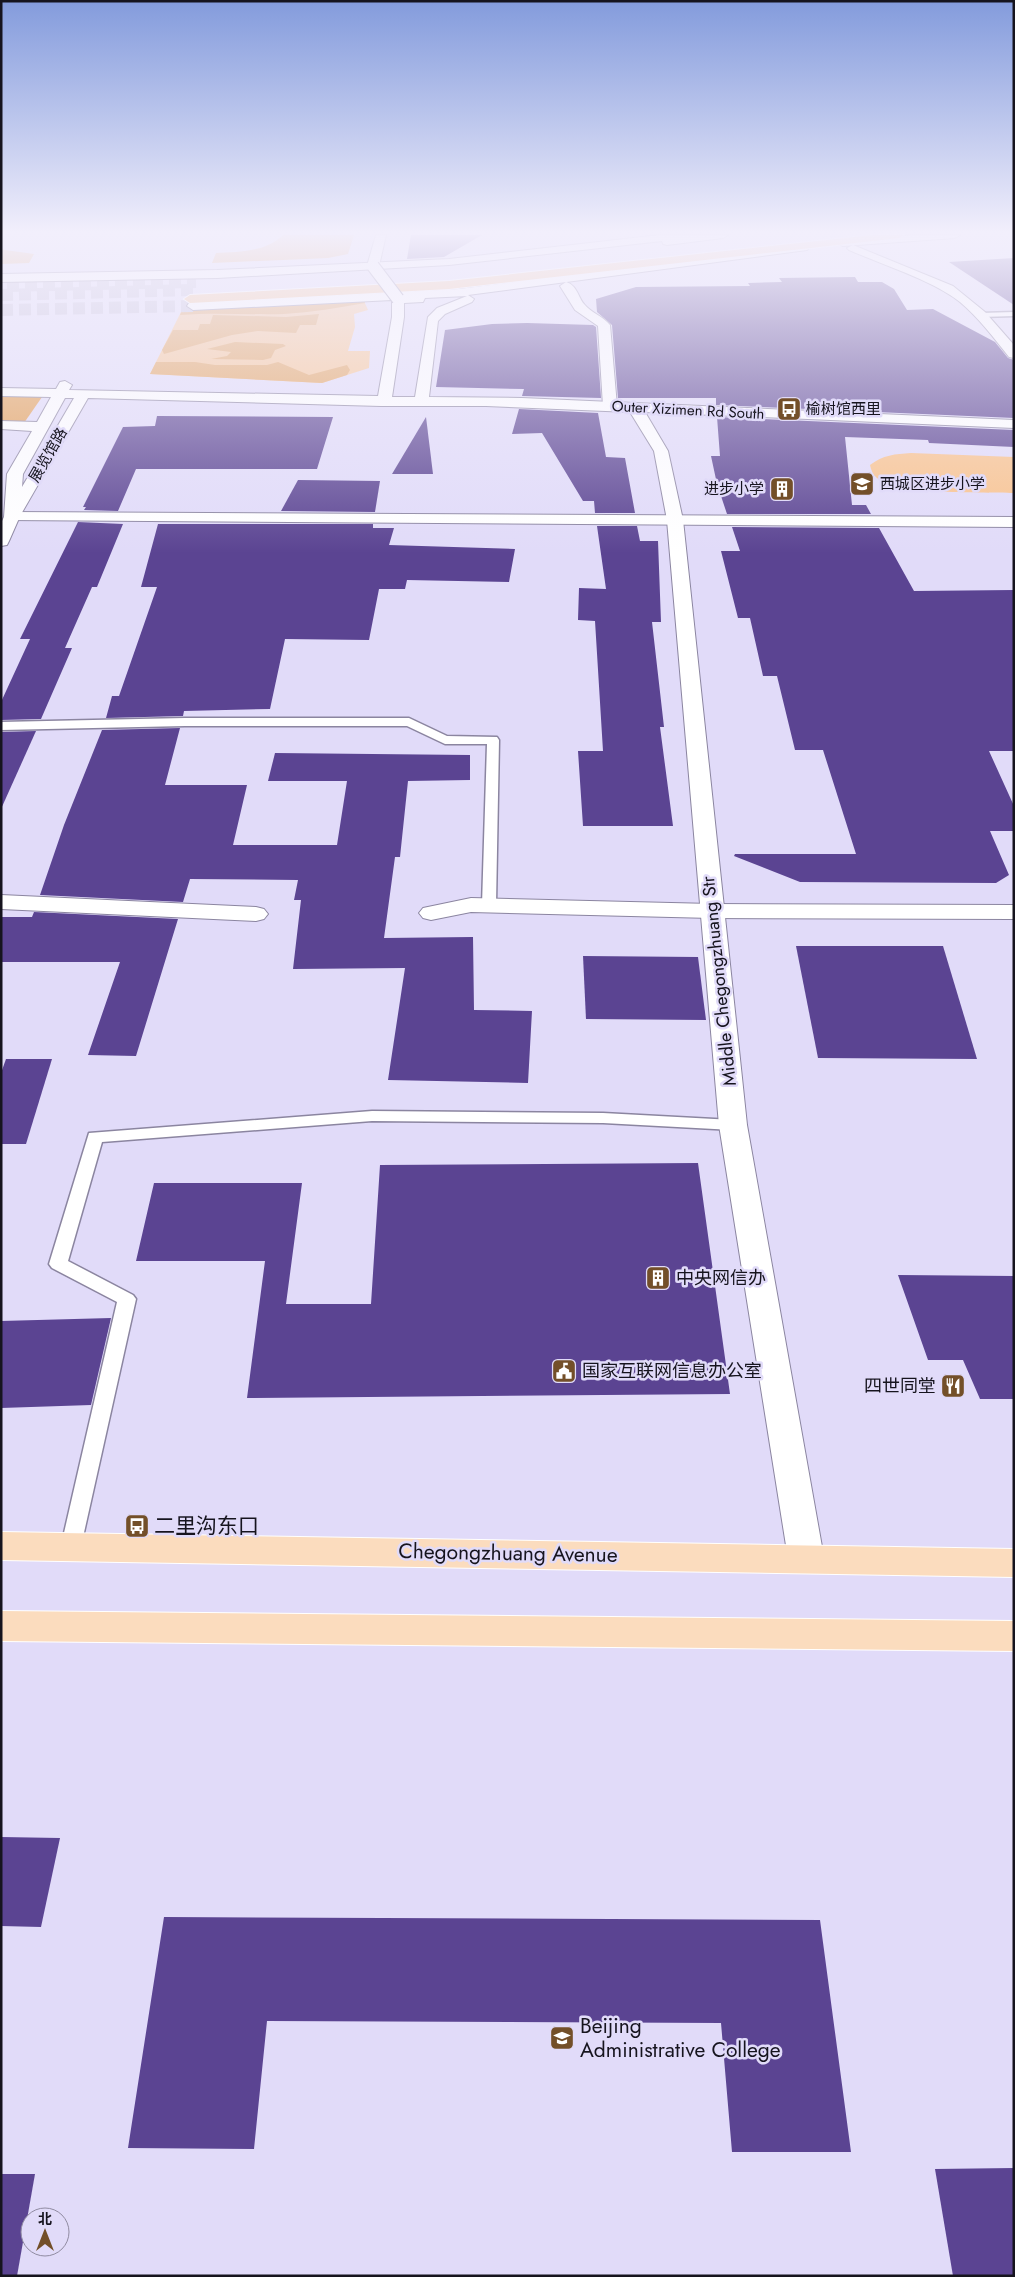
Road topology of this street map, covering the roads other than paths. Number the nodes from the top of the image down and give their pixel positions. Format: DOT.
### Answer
graph roads {
  1 [pos="394,341"];
  2 [pos="429,341"];
  3 [pos="605,341"];
  4 [pos="1003,341"];
  5 [pos="1014,354"];
  6 [pos="1,384"];
  7 [pos="63,389"];
  8 [pos="1,392"];
  9 [pos="84,393"];
  10 [pos="383,400"];
  11 [pos="422,400"];
  12 [pos="610,406"];
  13 [pos="635,408"];
  14 [pos="1014,424"];
  15 [pos="1,425"];
  16 [pos="40,427"];
  17 [pos="12,517"];
  18 [pos="676,520"];
  19 [pos="1014,522"];
  20 [pos="1,541"];
  21 [pos="1,726"];
  22 [pos="1,902"];
  23 [pos="489,906"];
  24 [pos="712,910"];
  25 [pos="1014,912"];
  26 [pos="431,913"];
  27 [pos="256,914"];
  28 [pos="733,1125"];
  29 [pos="1,1546"];
  30 [pos="71,1546"];
  31 [pos="806,1558"];
  32 [pos="1014,1564"];
  33 [pos="1,1626"];
  34 [pos="1014,1636"];
  1 -- 10 [label="street"];
  2 -- 11 [label="street"];
  3 -- 12 [label="street"];
  4 -- 5 [label="street"];
  6 -- 7 [label="street"];
  7 -- 8 [label="street"];
  7 -- 9 [label="street"];
  7 -- 10 [label="street"];
  7 -- 16 [label="street"];
  9 -- 10 [label="street"];
  9 -- 17 [label="street, 展览馆路"];
  10 -- 11 [label="street, Outer Xizimen Rd South"];
  11 -- 12 [label="street, Outer Xizimen Rd South"];
  12 -- 13 [label="street, Outer Xizimen Rd South"];
  13 -- 14 [label="street, Outer Xizimen Rd South"];
  13 -- 18 [label="street, Middle Chegongzhuang Str"];
  15 -- 16 [label="street"];
  16 -- 17 [label="street"];
  17 -- 18 [label="street"];
  17 -- 20 [label="street, 展览馆路"];
  18 -- 19 [label="street"];
  18 -- 24 [label="street, Middle Chegongzhuang Str"];
  21 -- 23 [label="lane"];
  22 -- 27 [label="street"];
  23 -- 24 [label="street"];
  23 -- 26 [label="street"];
  24 -- 25 [label="street"];
  24 -- 28 [label="street, Middle Chegongzhuang Str"];
  28 -- 30 [label="lane"];
  28 -- 31 [label="street, Middle Chegongzhuang Str"];
  29 -- 30 [label="main road, Chegongzhuang Avenue"];
  30 -- 31 [label="main road, Chegongzhuang Avenue"];
  31 -- 32 [label="main road, Chegongzhuang Avenue"];
  33 -- 34 [label="main road"];
}
